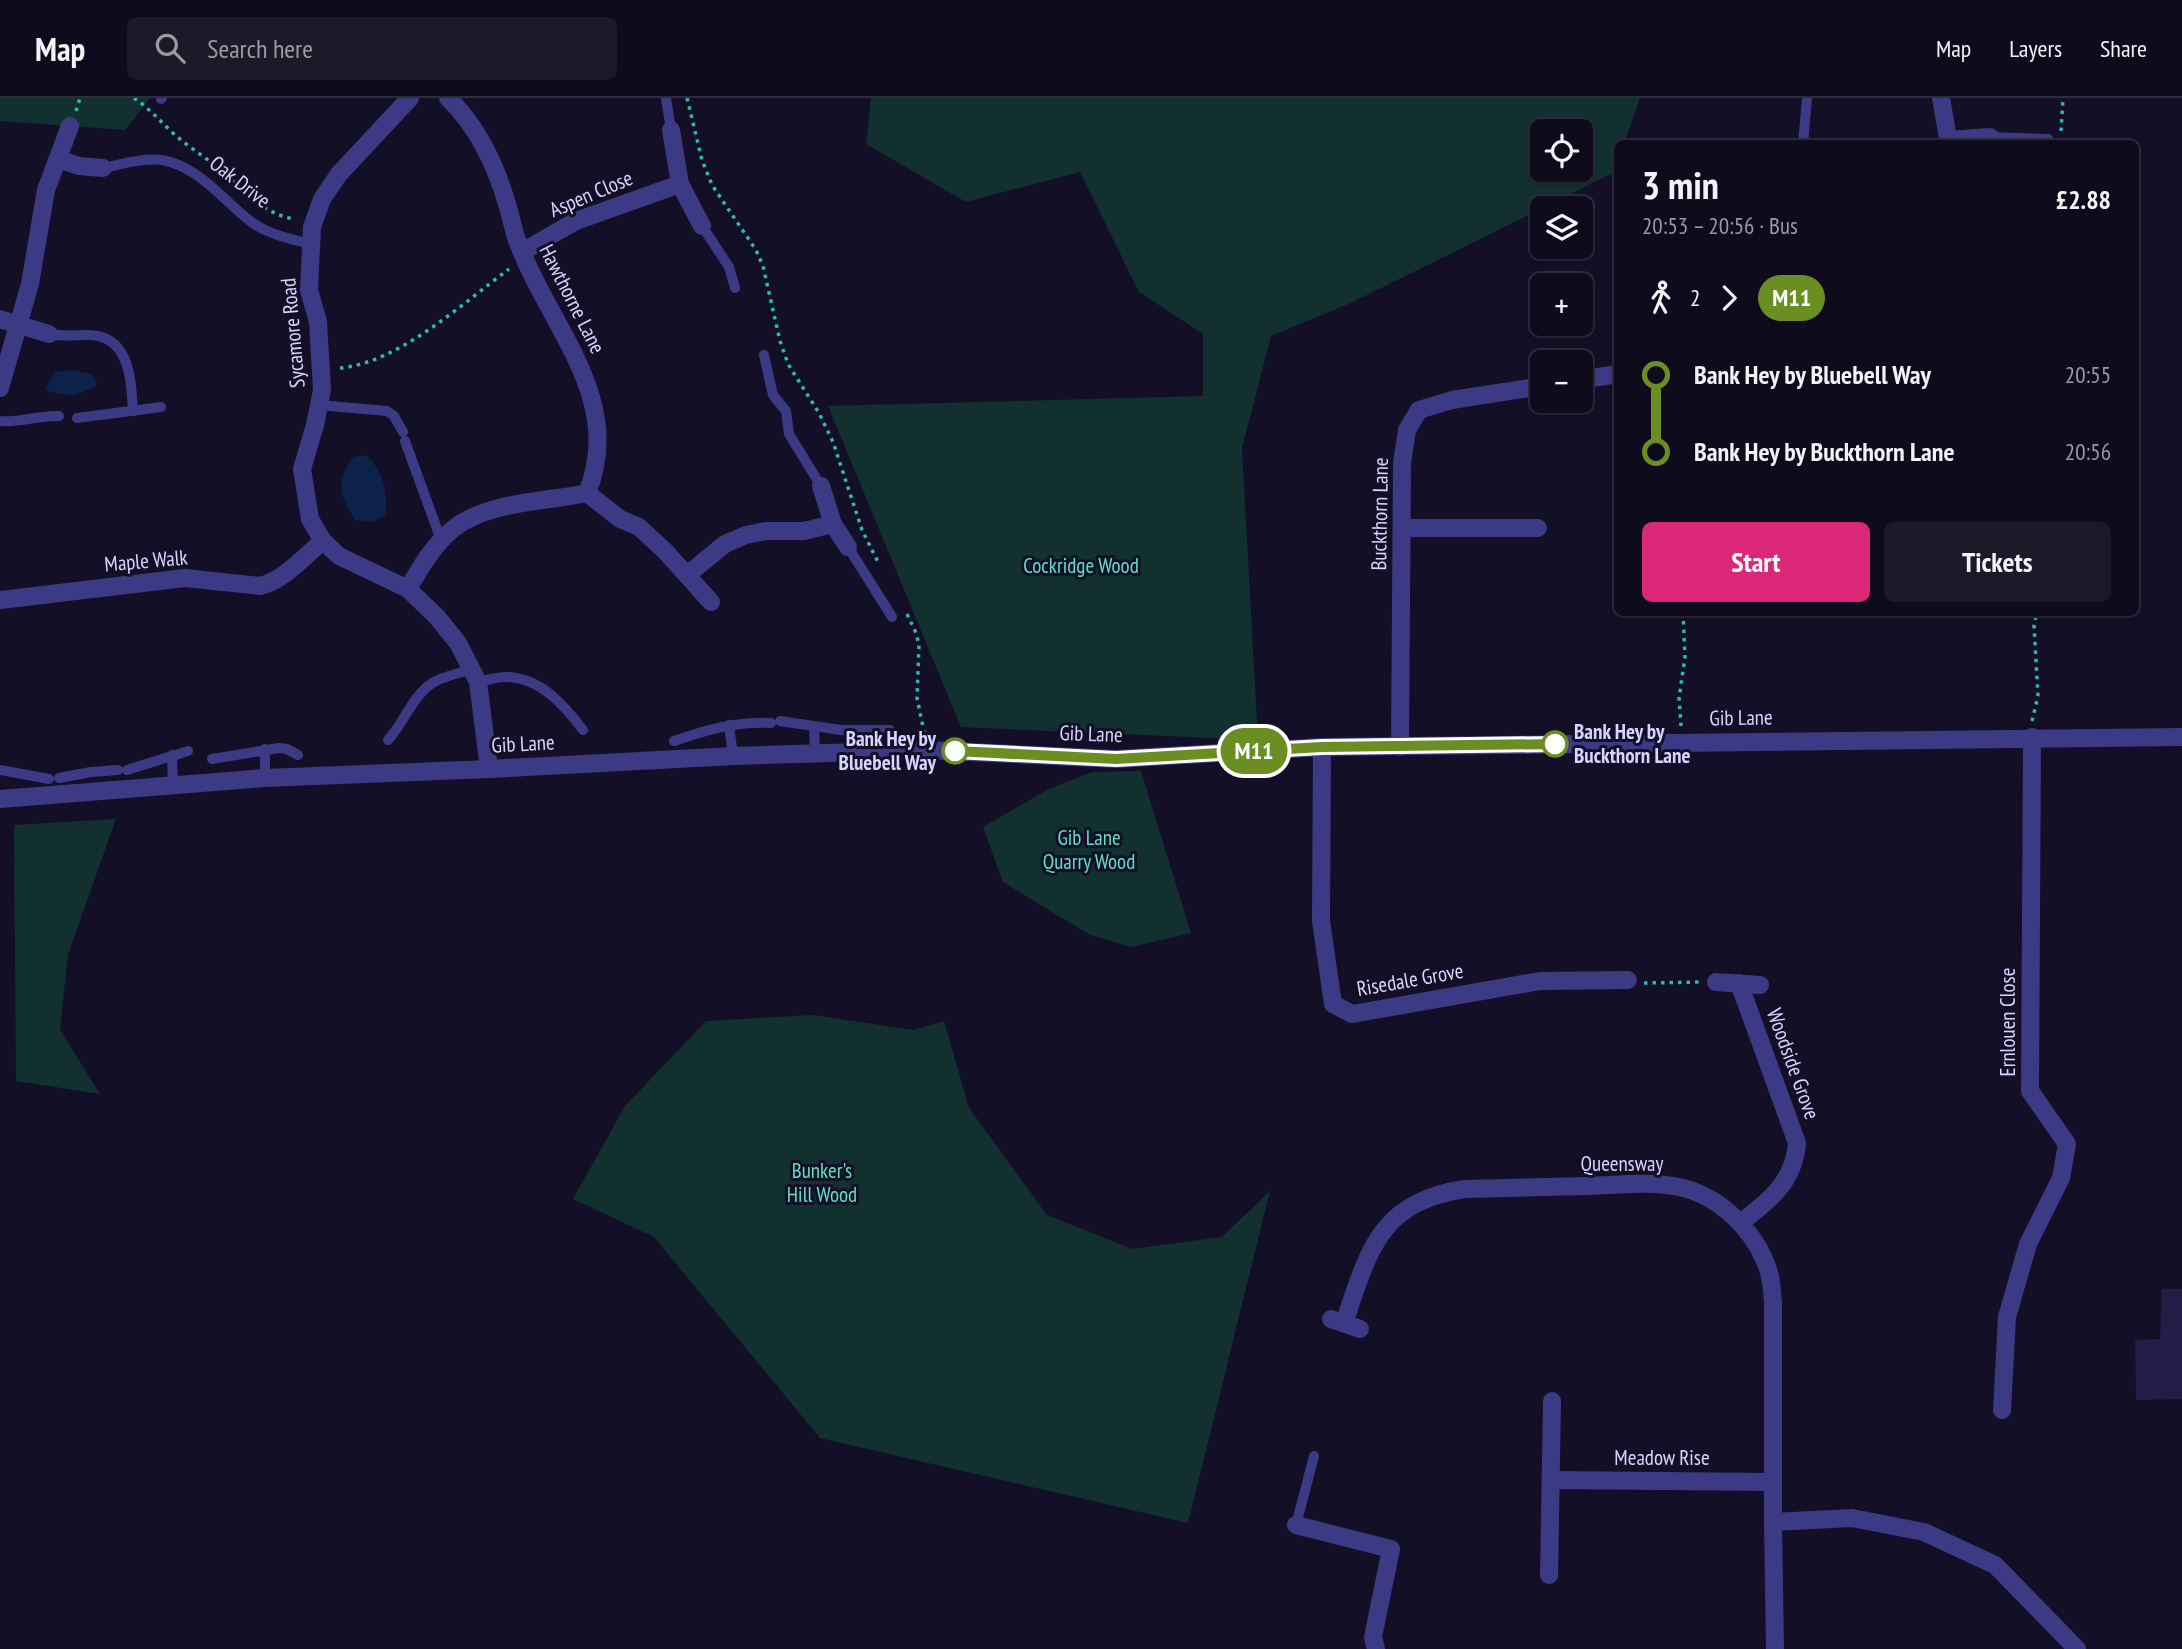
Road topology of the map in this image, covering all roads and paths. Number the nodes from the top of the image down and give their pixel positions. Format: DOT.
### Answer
graph roads {
  1 [pos="134,98"];
  2 [pos="410,98"];
  3 [pos="448,98"];
  4 [pos="666,98"];
  5 [pos="687,98"];
  6 [pos="1807,98"];
  7 [pos="1941,98"];
  8 [pos="2063,98"];
  9 [pos="70,126"];
  10 [pos="671,130"];
  11 [pos="2061,132"];
  12 [pos="1990,137"];
  13 [pos="2048,139"];
  14 [pos="1803,140"];
  15 [pos="1949,140"];
  16 [pos="1965,140"];
  17 [pos="58,159"];
  18 [pos="103,168"];
  19 [pos="680,184"];
  20 [pos="313,222"];
  21 [pos="702,226"];
  22 [pos="311,244"];
  23 [pos="523,255"];
  24 [pos="736,288"];
  25 [pos="0,319"];
  26 [pos="18,326"];
  27 [pos="49,334"];
  28 [pos="764,355"];
  29 [pos="320,367"];
  30 [pos="1614,374"];
  31 [pos="1593,378"];
  32 [pos="0,388"];
  33 [pos="1530,388"];
  34 [pos="319,405"];
  35 [pos="161,407"];
  36 [pos="133,411"];
  37 [pos="59,416"];
  38 [pos="77,418"];
  39 [pos="0,421"];
  40 [pos="821,486"];
  41 [pos="587,493"];
  42 [pos="833,524"];
  43 [pos="1402,528"];
  44 [pos="1538,528"];
  45 [pos="441,540"];
  46 [pos="323,541"];
  47 [pos="848,547"];
  48 [pos="879,565"];
  49 [pos="687,575"];
  50 [pos="408,589"];
  51 [pos="0,600"];
  52 [pos="711,601"];
  53 [pos="903,606"];
  54 [pos="1683,616"];
  55 [pos="2036,616"];
  56 [pos="892,617"];
  57 [pos="475,676"];
  58 [pos="729,725"];
  59 [pos="814,727"];
  60 [pos="583,730"];
  61 [pos="890,730"];
  62 [pos="2032,737"];
  63 [pos="2182,737"];
  64 [pos="388,740"];
  65 [pos="674,741"];
  66 [pos="1682,742"];
  67 [pos="1322,747"];
  68 [pos="1400,747"];
  69 [pos="265,749"];
  70 [pos="927,750"];
  71 [pos="188,751"];
  72 [pos="815,754"];
  73 [pos="172,755"];
  74 [pos="298,755"];
  75 [pos="733,755"];
  76 [pos="212,759"];
  77 [pos="489,769"];
  78 [pos="0,770"];
  79 [pos="91,772"];
  80 [pos="265,778"];
  81 [pos="173,786"];
  82 [pos="91,793"];
  83 [pos="0,799"];
  84 [pos="1628,980"];
  85 [pos="1716,982"];
  86 [pos="1739,984"];
  87 [pos="1760,985"];
  88 [pos="1740,1223"];
  89 [pos="1345,1324"];
  90 [pos="1552,1401"];
  91 [pos="2002,1410"];
  92 [pos="1314,1455"];
  93 [pos="1551,1480"];
  94 [pos="1773,1482"];
  95 [pos="1773,1522"];
  96 [pos="1296,1525"];
  97 [pos="1549,1575"];
  98 [pos="1376,1649"];
  99 [pos="1775,1649"];
  100 [pos="2077,1649"];
  1 -- 20 [label="path"];
  2 -- 20 [label="street, Sycamore Road"];
  3 -- 23 [label="street, Hawthorne Lane"];
  4 -- 10 [label="lane"];
  5 -- 48 [label="path"];
  6 -- 14 [label="lane"];
  7 -- 15 [label="street"];
  8 -- 11 [label="path"];
  9 -- 17 [label="street"];
  10 -- 19 [label="street"];
  12 -- 13 [label="lane"];
  12 -- 16 [label="street"];
  17 -- 18 [label="street, Oak Drive"];
  17 -- 26 [label="street"];
  18 -- 22 [label="lane, Oak Drive"];
  19 -- 21 [label="street"];
  19 -- 23 [label="street, Aspen Close"];
  20 -- 22 [label="street, Sycamore Road"];
  21 -- 24 [label="lane"];
  22 -- 29 [label="street, Sycamore Road"];
  23 -- 29 [label="path"];
  23 -- 41 [label="street, Hawthorne Lane"];
  25 -- 26 [label="street"];
  26 -- 27 [label="street"];
  26 -- 32 [label="street"];
  27 -- 36 [label="lane"];
  28 -- 40 [label="lane"];
  29 -- 34 [label="street, Sycamore Road"];
  30 -- 31 [label="street"];
  33 -- 43 [label="street, Buckthorn Lane"];
  34 -- 45 [label="lane"];
  34 -- 46 [label="street, Sycamore Road"];
  35 -- 36 [label="lane"];
  36 -- 38 [label="lane"];
  37 -- 39 [label="lane"];
  40 -- 42 [label="street"];
  41 -- 45 [label="street"];
  41 -- 49 [label="street"];
  42 -- 47 [label="street"];
  42 -- 49 [label="street"];
  43 -- 44 [label="street"];
  43 -- 68 [label="street, Buckthorn Lane"];
  45 -- 50 [label="street"];
  46 -- 50 [label="street, Sycamore Road"];
  46 -- 51 [label="street, Maple Walk"];
  47 -- 56 [label="lane"];
  49 -- 52 [label="street"];
  50 -- 57 [label="street, Sycamore Road"];
  53 -- 70 [label="path"];
  54 -- 66 [label="path"];
  55 -- 62 [label="path"];
  57 -- 60 [label="lane"];
  57 -- 64 [label="lane"];
  57 -- 77 [label="street, Sycamore Road"];
  58 -- 59 [label="lane"];
  58 -- 65 [label="lane"];
  58 -- 75 [label="lane"];
  59 -- 61 [label="lane"];
  59 -- 72 [label="lane"];
  62 -- 63 [label="street, Gib Lane"];
  62 -- 66 [label="street, Gib Lane"];
  62 -- 91 [label="street, Ernlouen Close"];
  66 -- 68 [label="street, Gib Lane"];
  67 -- 68 [label="street, Gib Lane"];
  67 -- 70 [label="street, Gib Lane"];
  67 -- 84 [label="street, Risedale Grove"];
  69 -- 74 [label="lane"];
  69 -- 76 [label="lane"];
  69 -- 80 [label="lane"];
  70 -- 72 [label="street, Gib Lane"];
  71 -- 73 [label="lane"];
  72 -- 75 [label="street, Gib Lane"];
  73 -- 79 [label="lane"];
  73 -- 81 [label="lane"];
  75 -- 77 [label="street, Gib Lane"];
  77 -- 80 [label="street, Gib Lane"];
  78 -- 79 [label="lane"];
  79 -- 82 [label="lane"];
  80 -- 81 [label="street, Gib Lane"];
  81 -- 82 [label="street, Gib Lane"];
  82 -- 83 [label="street, Gib Lane"];
  84 -- 85 [label="path"];
  85 -- 86 [label="street"];
  86 -- 87 [label="street"];
  86 -- 88 [label="street, Woodside Grove"];
  88 -- 89 [label="street, Queensway"];
  88 -- 94 [label="street, Queensway"];
  90 -- 93 [label="street"];
  92 -- 96 [label="lane"];
  93 -- 94 [label="street, Meadow Rise"];
  93 -- 97 [label="street"];
  94 -- 95 [label="street, Queensway"];
  95 -- 99 [label="street, Queensway"];
  95 -- 100 [label="street"];
  96 -- 98 [label="street"];
}
